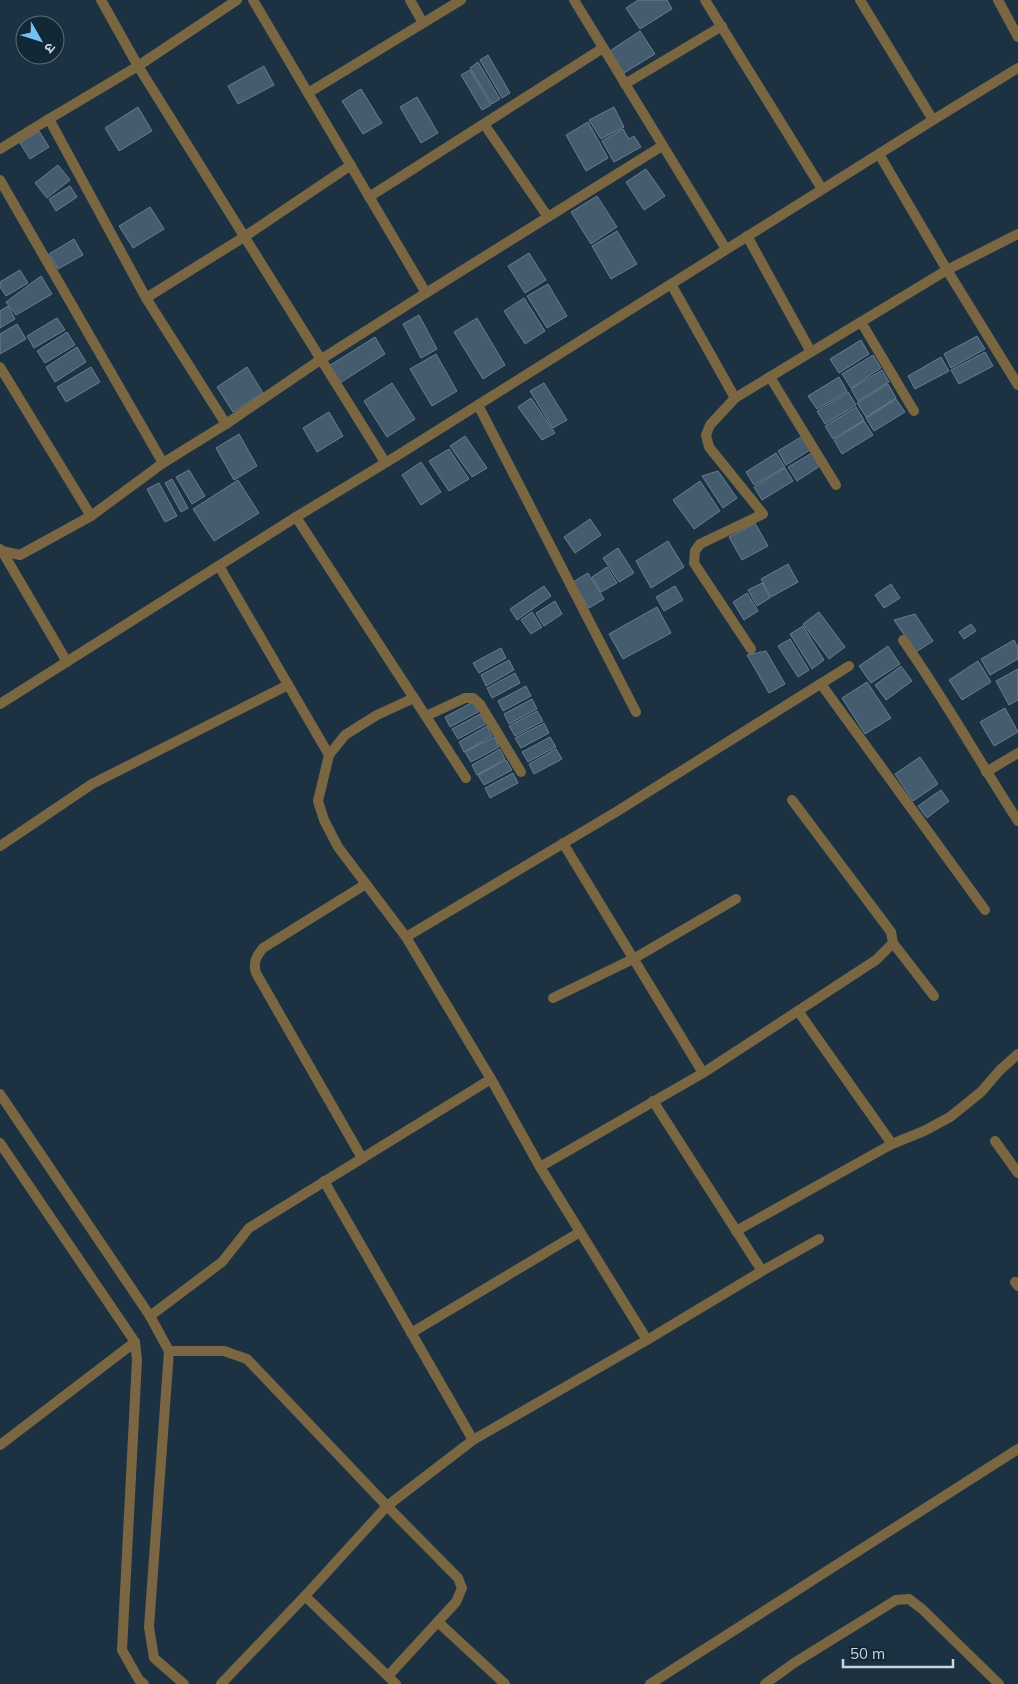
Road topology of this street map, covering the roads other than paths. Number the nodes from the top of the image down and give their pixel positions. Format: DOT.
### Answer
graph roads {
  1 [pos="101,0"];
  2 [pos="237,0"];
  3 [pos="253,0"];
  4 [pos="410,0"];
  5 [pos="461,0"];
  6 [pos="574,0"];
  7 [pos="705,0"];
  8 [pos="860,0"];
  9 [pos="998,0"];
  10 [pos="423,23"];
  11 [pos="722,26"];
  12 [pos="1018,37"];
  13 [pos="603,48"];
  14 [pos="138,66"];
  15 [pos="1018,68"];
  16 [pos="625,84"];
  17 [pos="308,93"];
  18 [pos="49,119"];
  19 [pos="932,120"];
  20 [pos="484,124"];
  21 [pos="662,146"];
  22 [pos="0,149"];
  23 [pos="879,154"];
  24 [pos="350,165"];
  25 [pos="0,180"];
  26 [pos="822,189"];
  27 [pos="370,197"];
  28 [pos="548,217"];
  29 [pos="1018,234"];
  30 [pos="747,236"];
  31 [pos="244,237"];
  32 [pos="726,249"];
  33 [pos="947,270"];
  34 [pos="671,284"];
  35 [pos="426,293"];
  36 [pos="146,298"];
  37 [pos="861,322"];
  38 [pos="811,352"];
  39 [pos="320,360"];
  40 [pos="0,367"];
  41 [pos="770,377"];
  42 [pos="1018,385"];
  43 [pos="735,398"];
  44 [pos="478,405"];
  45 [pos="914,411"];
  46 [pos="226,424"];
  47 [pos="385,462"];
  48 [pos="163,463"];
  49 [pos="836,485"];
  50 [pos="91,516"];
  51 [pos="296,516"];
  52 [pos="1,550"];
  53 [pos="219,566"];
  54 [pos="903,640"];
  55 [pos="751,650"];
  56 [pos="67,662"];
  57 [pos="849,666"];
  58 [pos="821,684"];
  59 [pos="288,685"];
  60 [pos="414,698"];
  61 [pos="0,704"];
  62 [pos="636,712"];
  63 [pos="426,716"];
  64 [pos="1018,753"];
  65 [pos="329,755"];
  66 [pos="521,772"];
  67 [pos="986,772"];
  68 [pos="466,778"];
  69 [pos="792,800"];
  70 [pos="1018,821"];
  71 [pos="564,843"];
  72 [pos="0,846"];
  73 [pos="366,884"];
  74 [pos="736,899"];
  75 [pos="985,910"];
  76 [pos="406,937"];
  77 [pos="893,943"];
  78 [pos="633,959"];
  79 [pos="934,996"];
  80 [pos="553,998"];
  81 [pos="798,1011"];
  82 [pos="1018,1054"];
  83 [pos="703,1073"];
  84 [pos="491,1079"];
  85 [pos="0,1094"];
  86 [pos="653,1101"];
  87 [pos="996,1141"];
  88 [pos="0,1143"];
  89 [pos="892,1144"];
  90 [pos="362,1158"];
  91 [pos="540,1167"];
  92 [pos="1018,1173"];
  93 [pos="324,1181"];
  94 [pos="736,1231"];
  95 [pos="580,1232"];
  96 [pos="819,1239"];
  97 [pos="762,1271"];
  98 [pos="150,1316"];
  99 [pos="411,1333"];
  100 [pos="647,1340"];
  101 [pos="135,1342"];
  102 [pos="169,1351"];
  103 [pos="473,1440"];
  104 [pos="0,1445"];
  105 [pos="1018,1449"];
  106 [pos="387,1506"];
  107 [pos="306,1596"];
  108 [pos="438,1622"];
  109 [pos="388,1676"];
  110 [pos="144,1684"];
  111 [pos="184,1684"];
  112 [pos="221,1684"];
  113 [pos="396,1684"];
  114 [pos="505,1684"];
  115 [pos="650,1684"];
  116 [pos="765,1684"];
  117 [pos="999,1684"];
  1 -- 14 [label="street"];
  2 -- 14 [label="street"];
  3 -- 17 [label="street"];
  4 -- 10 [label="street"];
  5 -- 10 [label="street"];
  6 -- 13 [label="street"];
  7 -- 11 [label="street"];
  8 -- 19 [label="street"];
  9 -- 12 [label="street"];
  10 -- 17 [label="street"];
  11 -- 16 [label="street"];
  11 -- 26 [label="street"];
  13 -- 16 [label="street"];
  13 -- 20 [label="street"];
  14 -- 18 [label="street"];
  14 -- 31 [label="street"];
  15 -- 19 [label="street"];
  16 -- 21 [label="street"];
  17 -- 24 [label="street"];
  18 -- 22 [label="street"];
  18 -- 36 [label="street"];
  19 -- 23 [label="street"];
  20 -- 27 [label="street"];
  20 -- 28 [label="street"];
  21 -- 28 [label="street"];
  21 -- 32 [label="street"];
  23 -- 26 [label="street"];
  23 -- 33 [label="street"];
  24 -- 27 [label="street"];
  24 -- 31 [label="street"];
  25 -- 48 [label="street"];
  26 -- 30 [label="street"];
  27 -- 35 [label="street"];
  28 -- 35 [label="street"];
  29 -- 33 [label="street"];
  30 -- 32 [label="street"];
  30 -- 38 [label="street"];
  31 -- 36 [label="street"];
  31 -- 39 [label="street"];
  32 -- 34 [label="street"];
  33 -- 37 [label="street"];
  33 -- 42 [label="street"];
  34 -- 43 [label="street"];
  34 -- 44 [label="street"];
  35 -- 39 [label="street"];
  36 -- 46 [label="street"];
  37 -- 38 [label="street"];
  37 -- 45 [label="street"];
  38 -- 41 [label="street"];
  39 -- 46 [label="street"];
  39 -- 47 [label="street"];
  40 -- 50 [label="street"];
  41 -- 43 [label="street"];
  41 -- 49 [label="street"];
  43 -- 55 [label="street"];
  44 -- 47 [label="street"];
  44 -- 62 [label="street"];
  46 -- 48 [label="street"];
  47 -- 51 [label="street"];
  48 -- 50 [label="street"];
  50 -- 52 [label="street"];
  51 -- 53 [label="street"];
  51 -- 60 [label="street"];
  52 -- 56 [label="street"];
  53 -- 56 [label="street"];
  53 -- 59 [label="street"];
  54 -- 67 [label="street"];
  56 -- 61 [label="street"];
  57 -- 58 [label="street"];
  58 -- 71 [label="street"];
  58 -- 75 [label="street"];
  59 -- 65 [label="street"];
  59 -- 72 [label="street"];
  60 -- 63 [label="street"];
  60 -- 65 [label="street"];
  63 -- 66 [label="street"];
  63 -- 68 [label="street"];
  64 -- 67 [label="street"];
  65 -- 73 [label="street"];
  67 -- 70 [label="street"];
  69 -- 77 [label="street"];
  71 -- 76 [label="street"];
  71 -- 78 [label="street"];
  73 -- 76 [label="street"];
  73 -- 90 [label="street"];
  74 -- 78 [label="street"];
  76 -- 84 [label="street"];
  77 -- 79 [label="street"];
  77 -- 81 [label="street"];
  78 -- 80 [label="street"];
  78 -- 83 [label="street"];
  81 -- 83 [label="street"];
  81 -- 89 [label="street"];
  82 -- 89 [label="street"];
  83 -- 86 [label="street"];
  84 -- 90 [label="street"];
  84 -- 91 [label="street"];
  85 -- 98 [label="street"];
  86 -- 91 [label="street"];
  86 -- 94 [label="street"];
  87 -- 92 [label="street"];
  88 -- 101 [label="street"];
  89 -- 94 [label="street"];
  90 -- 93 [label="street"];
  91 -- 95 [label="street"];
  93 -- 98 [label="street"];
  93 -- 99 [label="street"];
  94 -- 97 [label="street"];
  95 -- 99 [label="street"];
  95 -- 100 [label="street"];
  96 -- 97 [label="street"];
  97 -- 100 [label="street"];
  98 -- 102 [label="street"];
  99 -- 103 [label="street"];
  100 -- 103 [label="street"];
  101 -- 104 [label="street"];
  101 -- 110 [label="street"];
  102 -- 106 [label="street"];
  102 -- 111 [label="street"];
  103 -- 106 [label="street"];
  105 -- 115 [label="street"];
  106 -- 107 [label="street"];
  106 -- 108 [label="street"];
  107 -- 109 [label="street"];
  107 -- 112 [label="street"];
  108 -- 109 [label="street"];
  108 -- 114 [label="street"];
  109 -- 113 [label="street"];
  116 -- 117 [label="street"];
}
